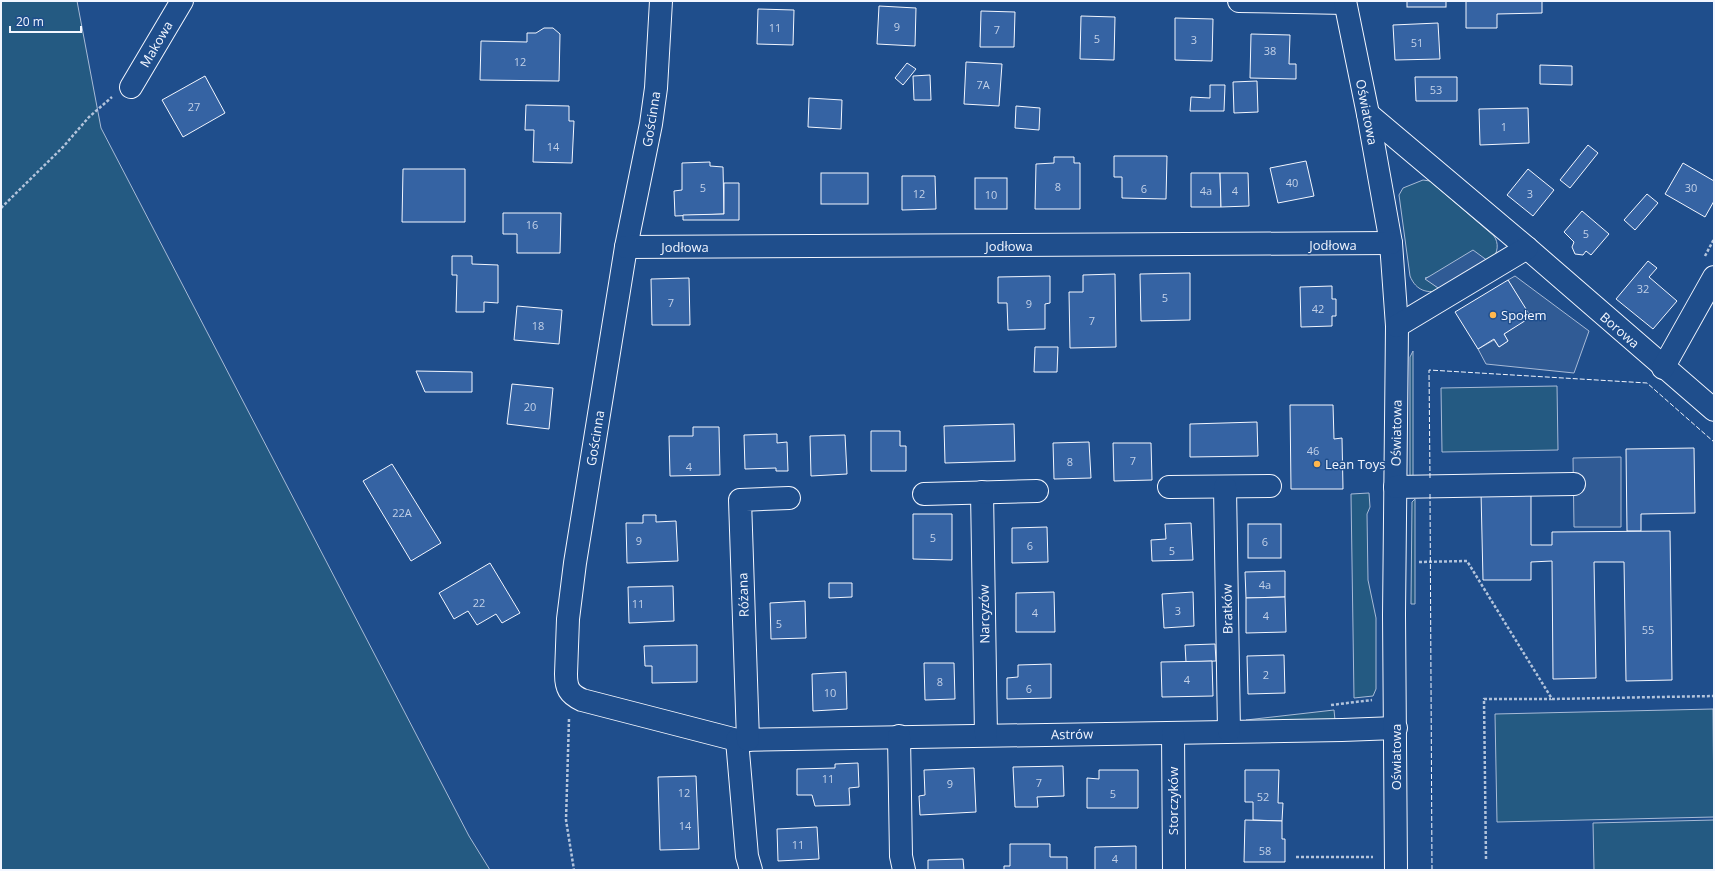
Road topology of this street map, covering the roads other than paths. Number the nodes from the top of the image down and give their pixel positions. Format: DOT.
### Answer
graph roads {
  1 [pos="182,1"];
  2 [pos="660,1"];
  3 [pos="1239,1"];
  4 [pos="1345,2"];
  5 [pos="131,88"];
  6 [pos="1368,114"];
  7 [pos="1391,244"];
  8 [pos="626,247"];
  9 [pos="1527,248"];
  10 [pos="1714,276"];
  11 [pos="1397,326"];
  12 [pos="1663,368"];
  13 [pos="1714,410"];
  14 [pos="1574,484"];
  15 [pos="1270,486"];
  16 [pos="1396,486"];
  17 [pos="1169,487"];
  18 [pos="1224,487"];
  19 [pos="1038,491"];
  20 [pos="982,492"];
  21 [pos="924,494"];
  22 [pos="789,498"];
  23 [pos="1396,728"];
  24 [pos="1229,731"];
  25 [pos="1173,733"];
  26 [pos="986,735"];
  27 [pos="899,736"];
  28 [pos="742,740"];
  29 [pos="751,870"];
  30 [pos="904,870"];
  31 [pos="1174,870"];
  32 [pos="1396,870"];
  1 -- 5 [label="street, Makowa"];
  2 -- 8 [label="street, Gościnna"];
  3 -- 4 [label="street"];
  4 -- 6 [label="street, Oświatowa"];
  6 -- 7 [label="street, Oświatowa"];
  6 -- 9 [label="street, Borowa"];
  7 -- 8 [label="street, Jodłowa"];
  7 -- 11 [label="street, Oświatowa"];
  8 -- 28 [label="street, Gościnna"];
  9 -- 11 [label="street"];
  9 -- 12 [label="street, Borowa"];
  10 -- 12 [label="street"];
  11 -- 16 [label="street, Oświatowa"];
  12 -- 13 [label="street, Borowa"];
  14 -- 16 [label="street"];
  15 -- 18 [label="street"];
  16 -- 23 [label="street, Oświatowa"];
  17 -- 18 [label="street"];
  18 -- 24 [label="street, Bratków"];
  19 -- 20 [label="street"];
  20 -- 21 [label="street"];
  20 -- 26 [label="street, Narcyzów"];
  22 -- 28 [label="street, Różana"];
  23 -- 24 [label="street, Astrów"];
  23 -- 32 [label="street, Oświatowa"];
  24 -- 25 [label="street, Astrów"];
  25 -- 26 [label="street, Astrów"];
  25 -- 31 [label="street, Storczyków"];
  26 -- 27 [label="street, Astrów"];
  27 -- 28 [label="street, Astrów"];
  27 -- 30 [label="street"];
  28 -- 29 [label="street, Różana"];
}
